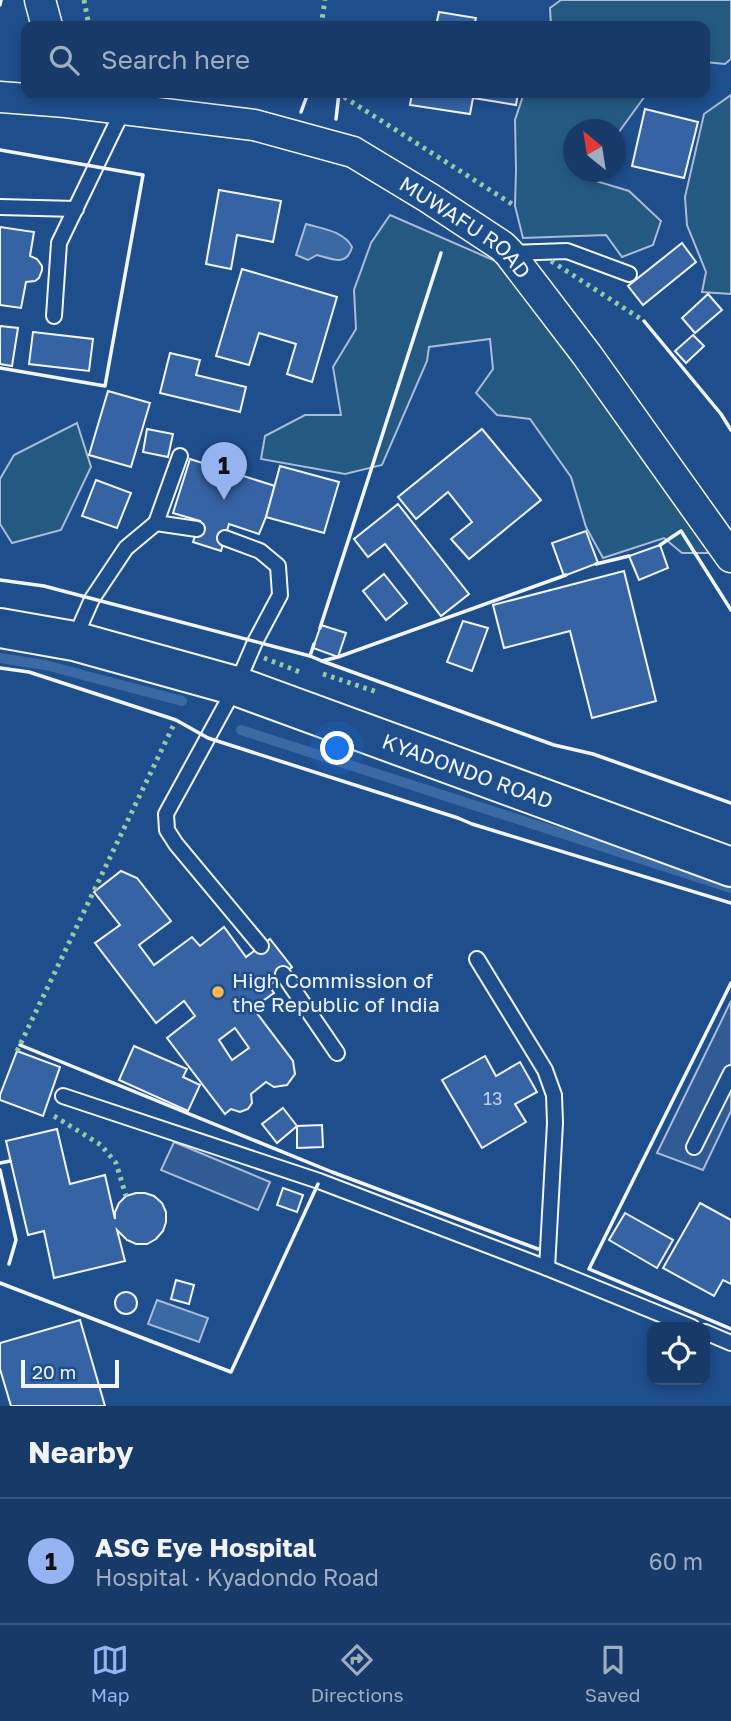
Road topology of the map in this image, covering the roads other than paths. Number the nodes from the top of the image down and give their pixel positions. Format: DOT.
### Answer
graph roads {
  1 [pos="40,0"];
  2 [pos="46,21"];
  3 [pos="0,97"];
  4 [pos="21,97"];
  5 [pos="69,98"];
  6 [pos="123,110"];
  7 [pos="0,207"];
  8 [pos="76,209"];
  9 [pos="509,253"];
  10 [pos="629,274"];
  11 [pos="54,316"];
  12 [pos="180,456"];
  13 [pos="156,523"];
  14 [pos="197,529"];
  15 [pos="225,538"];
  16 [pos="731,557"];
  17 [pos="0,628"];
  18 [pos="74,641"];
  19 [pos="236,686"];
  20 [pos="731,867"];
  21 [pos="261,946"];
  22 [pos="477,959"];
  23 [pos="282,974"];
  24 [pos="337,1053"];
  25 [pos="731,1073"];
  26 [pos="62,1096"];
  27 [pos="694,1147"];
  28 [pos="547,1268"];
  29 [pos="680,1322"];
  30 [pos="710,1334"];
  31 [pos="731,1343"];
  1 -- 2 [label="street"];
  3 -- 4 [label="street, MUWAFU ROAD"];
  5 -- 6 [label="street, MUWAFU ROAD"];
  6 -- 8 [label="lane"];
  6 -- 9 [label="street, MUWAFU ROAD"];
  7 -- 8 [label="lane"];
  8 -- 11 [label="lane"];
  9 -- 10 [label="lane"];
  9 -- 16 [label="street, MUWAFU ROAD"];
  12 -- 13 [label="lane"];
  13 -- 14 [label="lane"];
  13 -- 18 [label="lane"];
  15 -- 19 [label="lane"];
  17 -- 18 [label="main road, KYADONDO ROAD"];
  18 -- 19 [label="main road, KYADONDO ROAD"];
  19 -- 20 [label="main road, KYADONDO ROAD"];
  19 -- 21 [label="lane"];
  22 -- 28 [label="lane"];
  23 -- 24 [label="lane"];
  25 -- 27 [label="lane"];
  26 -- 28 [label="lane"];
  28 -- 29 [label="lane"];
  30 -- 31 [label="lane"];
}
